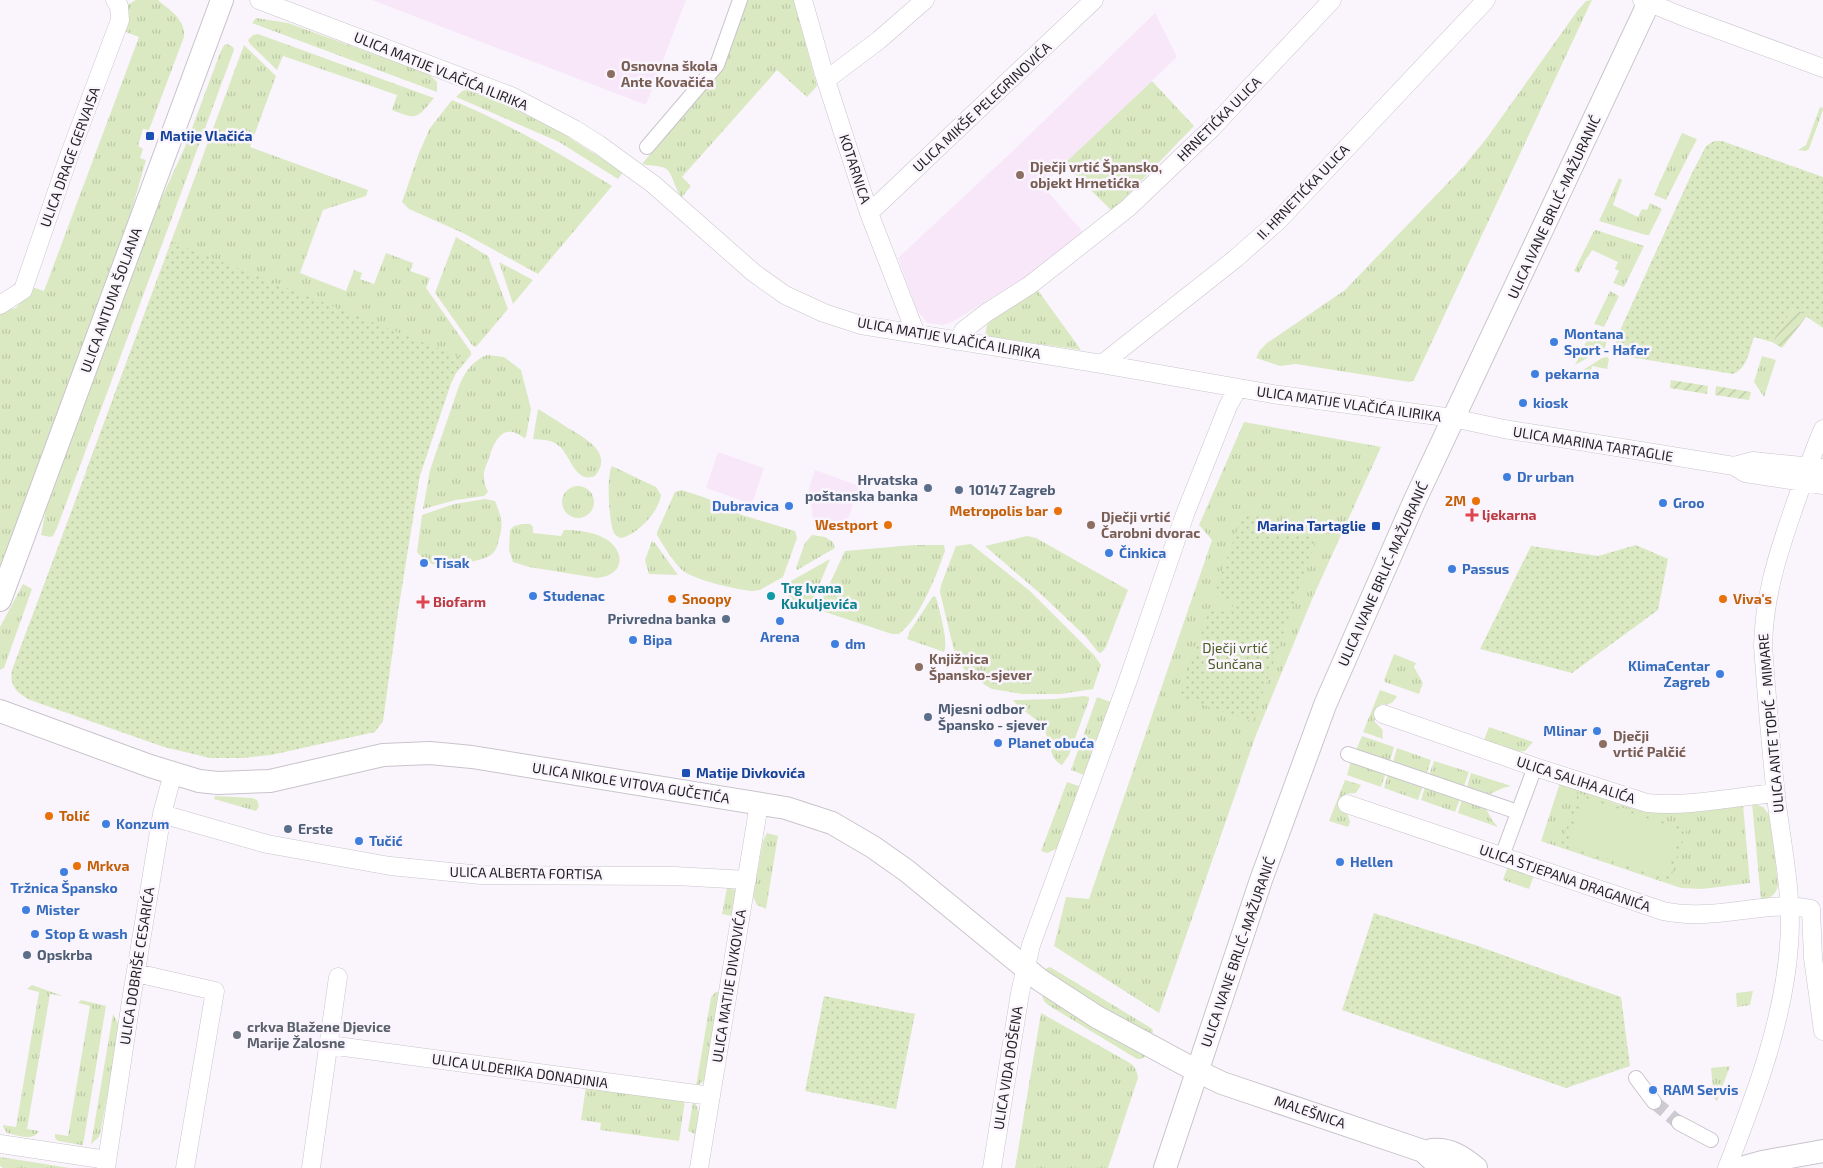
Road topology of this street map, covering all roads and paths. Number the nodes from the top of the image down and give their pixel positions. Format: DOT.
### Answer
graph roads {
  1 [pos="114,0"];
  2 [pos="222,0"];
  3 [pos="259,0"];
  4 [pos="740,0"];
  5 [pos="803,0"];
  6 [pos="925,0"];
  7 [pos="1094,0"];
  8 [pos="1332,0"];
  9 [pos="1486,0"];
  10 [pos="1647,1"];
  11 [pos="1823,68"];
  12 [pos="826,80"];
  13 [pos="647,147"];
  14 [pos="869,213"];
  15 [pos="0,305"];
  16 [pos="916,334"];
  17 [pos="957,341"];
  18 [pos="1102,364"];
  19 [pos="1238,388"];
  20 [pos="1453,418"];
  21 [pos="1823,429"];
  22 [pos="1811,473"];
  23 [pos="1823,485"];
  24 [pos="0,600"];
  25 [pos="0,711"];
  26 [pos="1382,714"];
  27 [pos="1348,754"];
  28 [pos="1535,767"];
  29 [pos="173,773"];
  30 [pos="1776,794"];
  31 [pos="759,804"];
  32 [pos="1347,804"];
  33 [pos="1518,812"];
  34 [pos="162,814"];
  35 [pos="1502,856"];
  36 [pos="747,880"];
  37 [pos="1789,906"];
  38 [pos="1025,968"];
  39 [pos="136,973"];
  40 [pos="338,977"];
  41 [pos="1823,1031"];
  42 [pos="329,1045"];
  43 [pos="1197,1072"];
  44 [pos="1636,1078"];
  45 [pos="711,1096"];
  46 [pos="1654,1102"];
  47 [pos="1679,1123"];
  48 [pos="1711,1140"];
  49 [pos="0,1144"];
  50 [pos="1423,1151"];
  51 [pos="1823,1151"];
  52 [pos="107,1164"];
  53 [pos="185,1168"];
  54 [pos="311,1168"];
  55 [pos="699,1168"];
  56 [pos="992,1168"];
  57 [pos="1165,1168"];
  58 [pos="1451,1168"];
  59 [pos="1476,1168"];
  60 [pos="1727,1168"];
  61 [pos="1741,1168"];
  1 -- 15 [label="street, ULICA DRAGE GERVAISA"];
  2 -- 24 [label="street, ULICA ANTUNA ŠOLJANA"];
  3 -- 16 [label="street, ULICA MATIJE VLAČIĆA ILIRIKA"];
  4 -- 13 [label="street"];
  5 -- 12 [label="street, KOTARNICA"];
  6 -- 12 [label="street"];
  7 -- 14 [label="street, ULICA MIKŠE PELEGRINOVIĆA"];
  8 -- 17 [label="street, HRNETIĆKA ULICA"];
  9 -- 18 [label="street, II. HRNETIĆKA ULICA"];
  10 -- 11 [label="street"];
  10 -- 20 [label="street, ULICA IVANE BRLIĆ-MAŽURANIĆ"];
  12 -- 14 [label="street, KOTARNICA"];
  14 -- 16 [label="street, KOTARNICA"];
  16 -- 17 [label="street, ULICA MATIJE VLAČIĆA ILIRIKA"];
  17 -- 18 [label="street, ULICA MATIJE VLAČIĆA ILIRIKA"];
  18 -- 19 [label="street, ULICA MATIJE VLAČIĆA ILIRIKA"];
  19 -- 20 [label="street, ULICA MATIJE VLAČIĆA ILIRIKA"];
  19 -- 38 [label="street"];
  20 -- 22 [label="street, ULICA MARINA TARTAGLIE"];
  20 -- 43 [label="street, ULICA IVANE BRLIĆ-MAŽURANIĆ"];
  21 -- 22 [label="street, ULICA ANTE TOPIĆ - MIMARE"];
  22 -- 23 [label="street, ULICA MARINA TARTAGLIE"];
  22 -- 30 [label="street, ULICA ANTE TOPIĆ - MIMARE"];
  25 -- 29 [label="street, ULICA NIKOLE VITOVA GUČETIĆA"];
  26 -- 28 [label="street, ULICA SALIHA ALIĆA"];
  27 -- 33 [label="street"];
  28 -- 30 [label="street, ULICA SALIHA ALIĆA"];
  28 -- 33 [label="street"];
  29 -- 31 [label="street, ULICA NIKOLE VITOVA GUČETIĆA"];
  29 -- 34 [label="street, ULICA DOBRIŠE CESARIĆA"];
  30 -- 37 [label="street, ULICA ANTE TOPIĆ - MIMARE"];
  31 -- 36 [label="street, ULICA MATIJE DIVKOVIĆA"];
  31 -- 38 [label="street, ULICA NIKOLE VITOVA GUČETIĆA"];
  32 -- 35 [label="street, ULICA STJEPANA DRAGANIĆA"];
  33 -- 35 [label="street"];
  34 -- 36 [label="street, ULICA ALBERTA FORTISA"];
  34 -- 39 [label="street, ULICA DOBRIŠE CESARIĆA"];
  35 -- 37 [label="street, ULICA STJEPANA DRAGANIĆA"];
  36 -- 45 [label="street, ULICA MATIJE DIVKOVIĆA"];
  37 -- 41 [label="street"];
  37 -- 60 [label="street, ULICA ANTE TOPIĆ - MIMARE"];
  38 -- 43 [label="street, ULICA NIKOLE VITOVA GUČETIĆA"];
  38 -- 56 [label="street, ULICA VIDA DOŠENA"];
  39 -- 52 [label="street, ULICA DOBRIŠE CESARIĆA"];
  39 -- 53 [label="street"];
  40 -- 42 [label="street"];
  42 -- 45 [label="street, ULICA ULDERIKA DONADINIA"];
  42 -- 54 [label="street"];
  43 -- 50 [label="street, MALEŠNICA"];
  43 -- 57 [label="street, ULICA IVANE BRLIĆ-MAŽURANIĆ"];
  44 -- 46 [label="street"];
  45 -- 55 [label="street, ULICA MATIJE DIVKOVIĆA"];
  47 -- 48 [label="street"];
  49 -- 52 [label="street, ULICA DOBRIŠE CESARIĆA"];
  50 -- 58 [label="street, MALEŠNICA"];
  50 -- 59 [label="street, MALEŠNICA"];
  51 -- 61 [label="street"];
}
